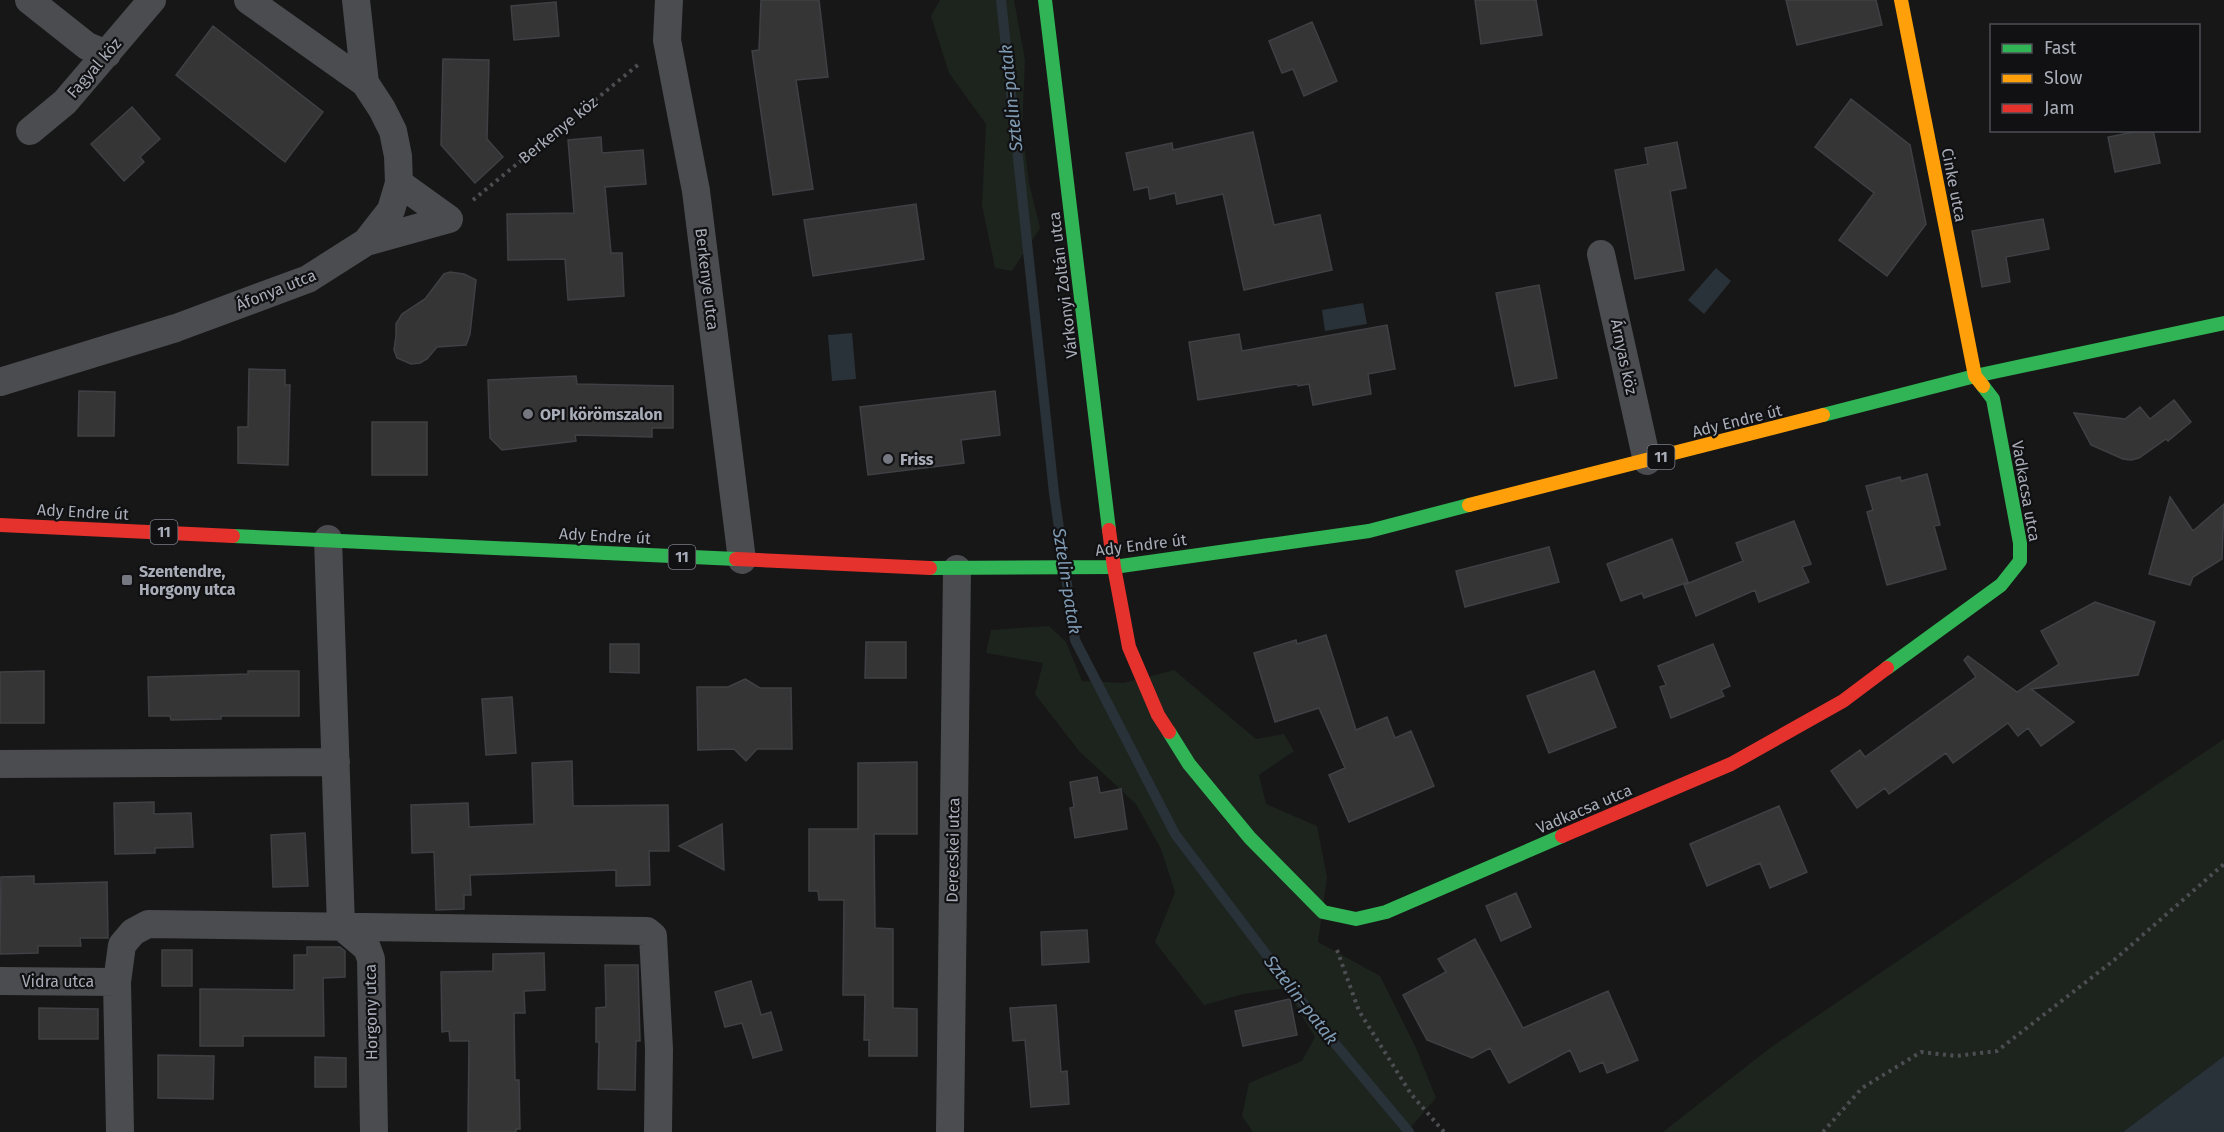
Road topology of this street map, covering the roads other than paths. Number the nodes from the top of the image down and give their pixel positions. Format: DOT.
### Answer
graph roads {
  1 [pos="29,0"];
  2 [pos="152,0"];
  3 [pos="248,0"];
  4 [pos="356,0"];
  5 [pos="669,0"];
  6 [pos="1045,0"];
  7 [pos="1901,0"];
  8 [pos="106,54"];
  9 [pos="365,83"];
  10 [pos="30,130"];
  11 [pos="399,183"];
  12 [pos="366,242"];
  13 [pos="1601,254"];
  14 [pos="2224,323"];
  15 [pos="1975,376"];
  16 [pos="0,382"];
  17 [pos="1647,461"];
  18 [pos="0,525"];
  19 [pos="328,539"];
  20 [pos="742,560"];
  21 [pos="1114,567"];
  22 [pos="957,569"];
  23 [pos="336,762"];
  24 [pos="0,764"];
  25 [pos="341,926"];
  26 [pos="0,981"];
  27 [pos="117,981"];
  28 [pos="120,1132"];
  29 [pos="374,1132"];
  30 [pos="658,1132"];
  31 [pos="950,1132"];
  1 -- 8 [label="street"];
  2 -- 8 [label="street, Fagyal köz"];
  3 -- 9 [label="street"];
  4 -- 9 [label="street, Áfonya utca"];
  5 -- 20 [label="street, Berkenye utca"];
  6 -- 21 [label="street, Várkonyi Zoltán utca"];
  7 -- 15 [label="street, Cinke utca"];
  8 -- 10 [label="street, Fagyal köz"];
  9 -- 11 [label="street, Áfonya utca"];
  11 -- 12 [label="street, Áfonya utca"];
  11 -- 12 [label="street"];
  12 -- 16 [label="street, Áfonya utca"];
  13 -- 17 [label="street, Árnyas köz"];
  14 -- 15 [label="street, Ady Endre út / 11"];
  15 -- 17 [label="street, Ady Endre út / 11"];
  15 -- 21 [label="street, Vadkacsa utca"];
  17 -- 21 [label="street, Ady Endre út / 11"];
  18 -- 19 [label="street, Ady Endre út / 11"];
  19 -- 20 [label="street, Ady Endre út / 11"];
  19 -- 23 [label="street"];
  20 -- 22 [label="street, Ady Endre út / 11"];
  21 -- 22 [label="street, Ady Endre út / 11"];
  22 -- 31 [label="street, Derecskei utca"];
  23 -- 24 [label="street"];
  23 -- 25 [label="street"];
  25 -- 27 [label="street"];
  25 -- 29 [label="street, Horgony utca"];
  25 -- 30 [label="street"];
  26 -- 27 [label="street, Vidra utca"];
  27 -- 28 [label="street"];
}
